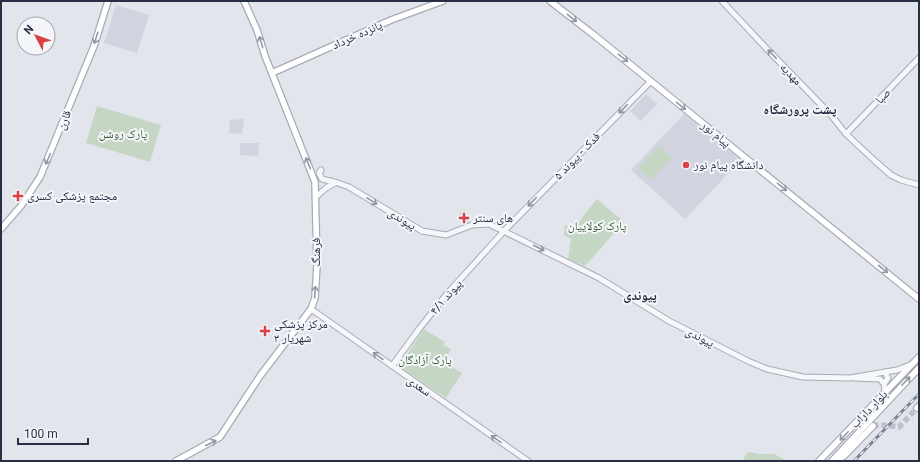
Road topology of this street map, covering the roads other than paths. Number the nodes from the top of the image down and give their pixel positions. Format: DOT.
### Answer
graph roads {
  1 [pos="108,1"];
  2 [pos="244,1"];
  3 [pos="443,1"];
  4 [pos="550,1"];
  5 [pos="722,1"];
  6 [pos="919,58"];
  7 [pos="272,73"];
  8 [pos="651,81"];
  9 [pos="846,134"];
  10 [pos="321,170"];
  11 [pos="338,183"];
  12 [pos="919,185"];
  13 [pos="316,197"];
  14 [pos="512,222"];
  15 [pos="494,226"];
  16 [pos="1,229"];
  17 [pos="504,231"];
  18 [pos="512,235"];
  19 [pos="497,239"];
  20 [pos="919,299"];
  21 [pos="311,309"];
  22 [pos="919,357"];
  23 [pos="913,363"];
  24 [pos="392,366"];
  25 [pos="919,368"];
  26 [pos="885,372"];
  27 [pos="850,378"];
  28 [pos="884,384"];
  29 [pos="885,393"];
  30 [pos="873,426"];
  31 [pos="176,461"];
  32 [pos="528,461"];
  33 [pos="819,461"];
  34 [pos="832,461"];
  35 [pos="836,461"];
  1 -- 16 [label="main road, قارن, one-way"];
  7 -- 2 [label="main road, فرهنگ, one-way"];
  3 -- 7 [label="main road, پانزده خرداد"];
  4 -- 8 [label="main road, پیام نور, one-way"];
  9 -- 5 [label="street, مهدیه, one-way"];
  6 -- 9 [label="street, صبا"];
  13 -- 7 [label="main road, فرهنگ, one-way"];
  8 -- 14 [label="street, فدک - پیوند ۵, one-way"];
  8 -- 20 [label="main road, پیام نور, one-way"];
  9 -- 12 [label="street, مهدیه"];
  10 -- 11 [label="street, پیوندی"];
  11 -- 13 [label="street"];
  11 -- 15 [label="street, پیوندی, one-way"];
  21 -- 13 [label="main road, فرهنگ, one-way"];
  14 -- 17 [label="street, فدک - پیوند ۵"];
  14 -- 18 [label="street"];
  15 -- 17 [label="street, پیوندی"];
  15 -- 19 [label="street"];
  17 -- 18 [label="street, پیوندی"];
  17 -- 19 [label="street, پیوند ۴/۱"];
  18 -- 19 [label="street"];
  18 -- 27 [label="street, پیوندی, one-way"];
  19 -- 24 [label="street, پیوند ۴/۱"];
  24 -- 21 [label="street, سعدی, one-way"];
  31 -- 21 [label="main road, فرهنگ, one-way"];
  22 -- 23 [label="main road, بلوار داراب"];
  23 -- 26 [label="street, پیوندی"];
  23 -- 29 [label="main road, بلوار داراب"];
  32 -- 24 [label="street, سعدی, one-way"];
  34 -- 25 [label="main road, بلوار داراب, one-way"];
  26 -- 27 [label="street, پیوندی"];
  26 -- 28 [label="street"];
  27 -- 28 [label="street"];
  28 -- 29 [label="street"];
  29 -- 33 [label="main road, بلوار داراب, one-way"];
  30 -- 35 [label="main road"];
}
